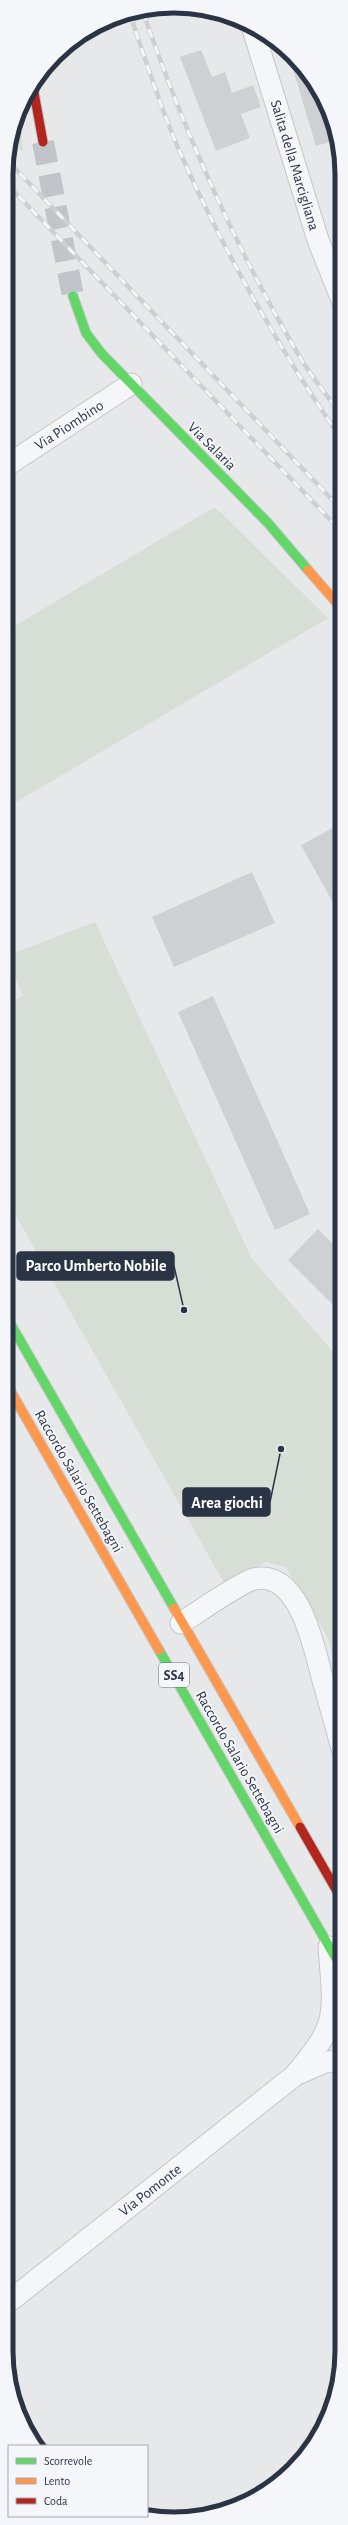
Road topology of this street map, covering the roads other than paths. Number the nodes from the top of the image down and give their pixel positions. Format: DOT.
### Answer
graph roads {
  1 [pos="255,36"];
  2 [pos="34,94"];
  3 [pos="43,142"];
  4 [pos="335,282"];
  5 [pos="73,296"];
  6 [pos="131,384"];
  7 [pos="13,461"];
  8 [pos="335,601"];
  9 [pos="13,1328"];
  10 [pos="13,1395"];
  11 [pos="181,1623"];
  12 [pos="335,1724"];
  13 [pos="335,1888"];
  14 [pos="329,1947"];
  15 [pos="335,1957"];
  16 [pos="335,2061"];
  17 [pos="294,2076"];
  18 [pos="13,2298"];
  1 -- 4 [label="street, Salita della Marcigliana"];
  2 -- 3 [label="main road"];
  5 -- 6 [label="main road, Via Salaria"];
  6 -- 7 [label="street, Via Piombino"];
  6 -- 8 [label="main road, Via Salaria"];
  9 -- 11 [label="main road, Raccordo Salario Settebagni / SS4"];
  10 -- 14 [label="main road, Raccordo Salario Settebagni / SS4"];
  11 -- 12 [label="street"];
  11 -- 13 [label="main road, Raccordo Salario Settebagni / SS4"];
  14 -- 15 [label="main road, Raccordo Salario Settebagni / SS4"];
  14 -- 17 [label="street, Via Pomonte"];
  16 -- 17 [label="street, Via Pomonte"];
  17 -- 18 [label="street, Via Pomonte"];
}
